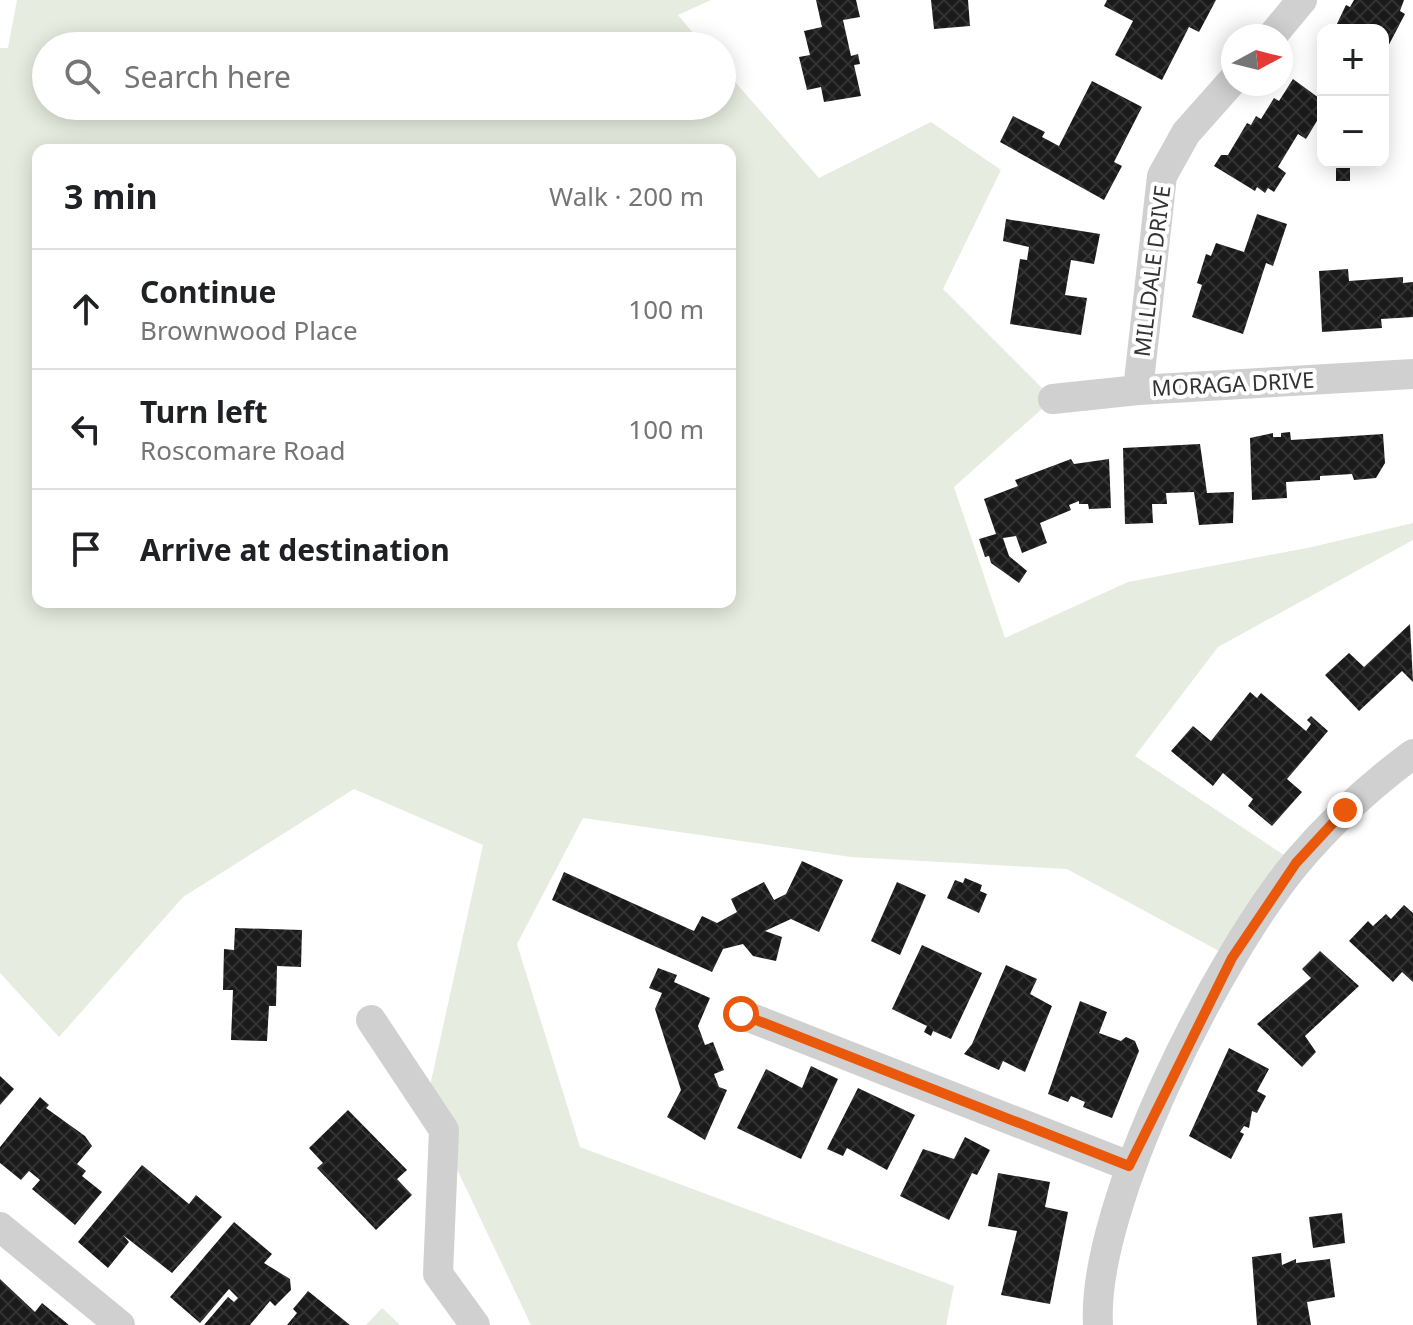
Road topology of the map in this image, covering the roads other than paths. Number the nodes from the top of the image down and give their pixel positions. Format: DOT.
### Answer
graph roads {
  1 [pos="1302,0"];
  2 [pos="1282,24"];
  3 [pos="1221,94"];
  4 [pos="1413,374"];
  5 [pos="1138,390"];
  6 [pos="1053,399"];
  7 [pos="1413,754"];
  8 [pos="741,1014"];
  9 [pos="371,1020"];
  10 [pos="1129,1166"];
  11 [pos="0,1227"];
  12 [pos="120,1325"];
  13 [pos="475,1325"];
  14 [pos="1098,1325"];
  1 -- 2 [label="street"];
  3 -- 5 [label="street, MILLDALE DRIVE"];
  4 -- 5 [label="street, MORAGA DRIVE"];
  5 -- 6 [label="street, MORAGA DRIVE"];
  7 -- 10 [label="street"];
  8 -- 10 [label="street"];
  9 -- 13 [label="street"];
  10 -- 14 [label="street"];
  11 -- 12 [label="street"];
}
